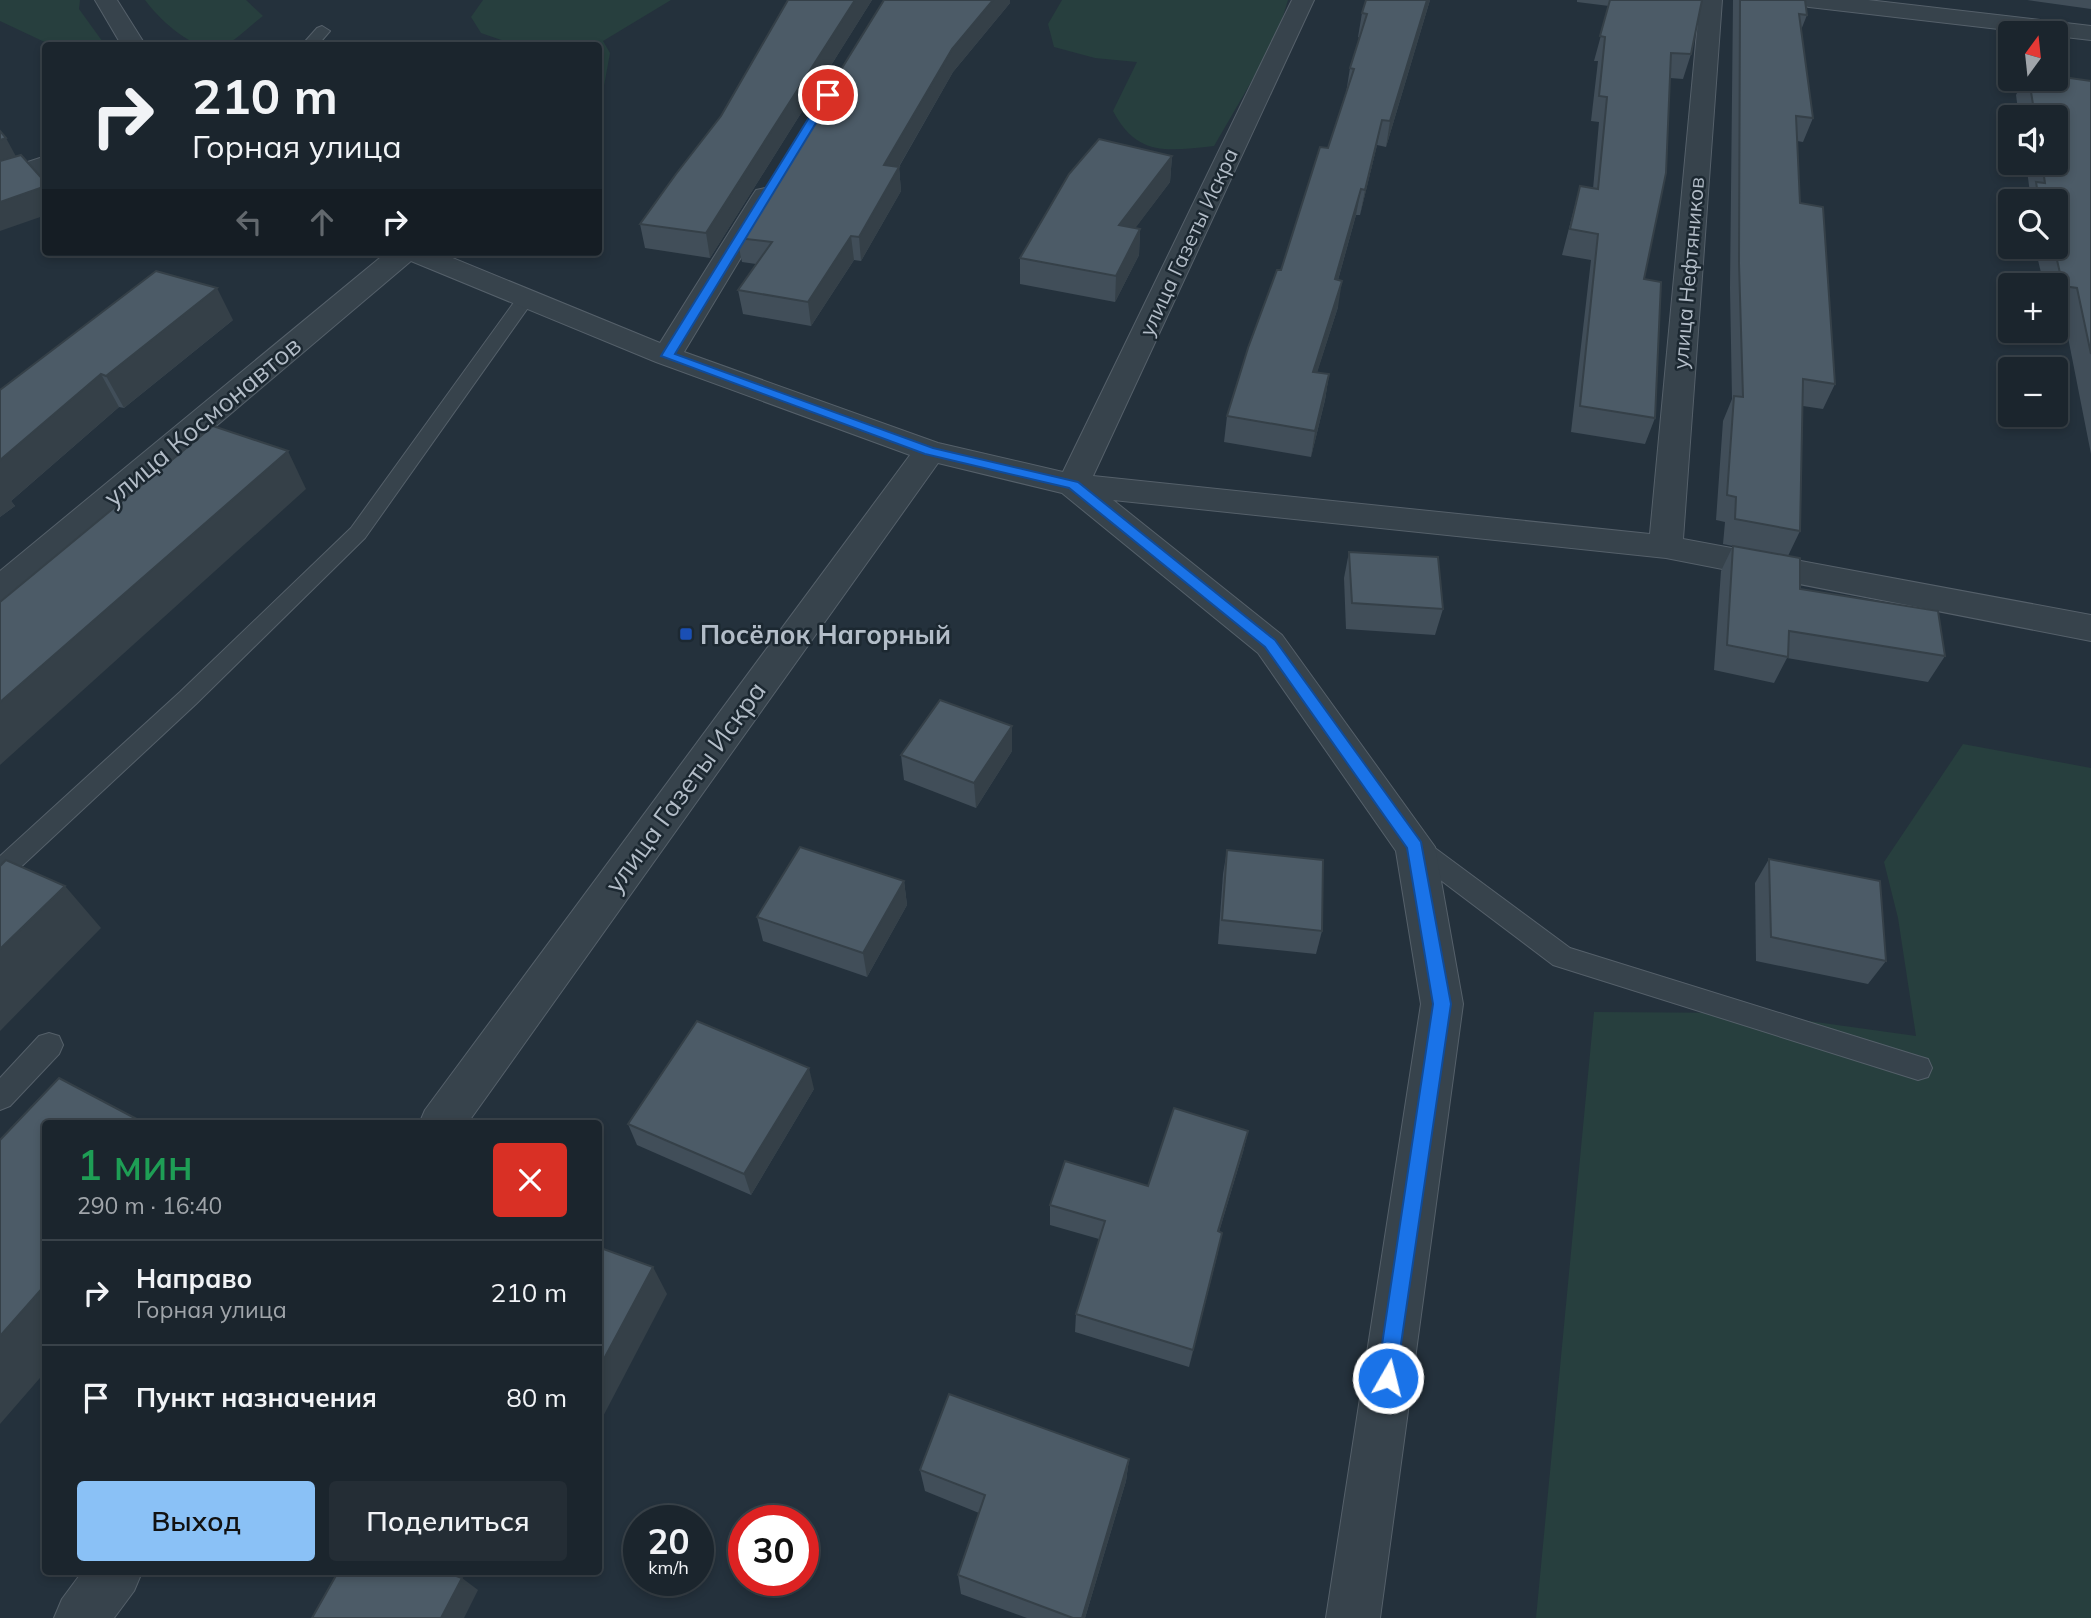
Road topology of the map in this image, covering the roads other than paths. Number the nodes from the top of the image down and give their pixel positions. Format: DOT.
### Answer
graph roads {
  1 [pos="106,0"];
  2 [pos="1303,0"];
  3 [pos="1711,0"];
  4 [pos="1809,0"];
  5 [pos="322,31"];
  6 [pos="2091,33"];
  7 [pos="132,42"];
  8 [pos="312,42"];
  9 [pos="42,165"];
  10 [pos="777,178"];
  11 [pos="0,180"];
  12 [pos="399,256"];
  13 [pos="424,256"];
  14 [pos="526,298"];
  15 [pos="667,356"];
  16 [pos="930,452"];
  17 [pos="1073,485"];
  18 [pos="1666,547"];
  19 [pos="0,590"];
  20 [pos="2091,628"];
  21 [pos="1415,847"];
  22 [pos="5,859"];
  23 [pos="49,1045"];
  24 [pos="1918,1068"];
  25 [pos="0,1097"];
  26 [pos="444,1120"];
  27 [pos="113,1575"];
  28 [pos="81,1618"];
  29 [pos="1353,1618"];
  1 -- 7 [label="street"];
  2 -- 17 [label="street, улица Газеты Искра"];
  3 -- 18 [label="street, улица Нефтяников"];
  4 -- 6 [label="street"];
  5 -- 8 [label="lane"];
  9 -- 11 [label="street"];
  10 -- 15 [label="street"];
  12 -- 19 [label="street, улица Космонавтов"];
  13 -- 14 [label="street"];
  14 -- 15 [label="street"];
  14 -- 22 [label="lane"];
  15 -- 16 [label="street"];
  16 -- 17 [label="street"];
  16 -- 26 [label="street, улица Газеты Искра"];
  17 -- 18 [label="street"];
  17 -- 21 [label="street"];
  18 -- 20 [label="street"];
  21 -- 24 [label="lane"];
  21 -- 29 [label="street"];
  23 -- 25 [label="lane"];
  27 -- 28 [label="street"];
}
